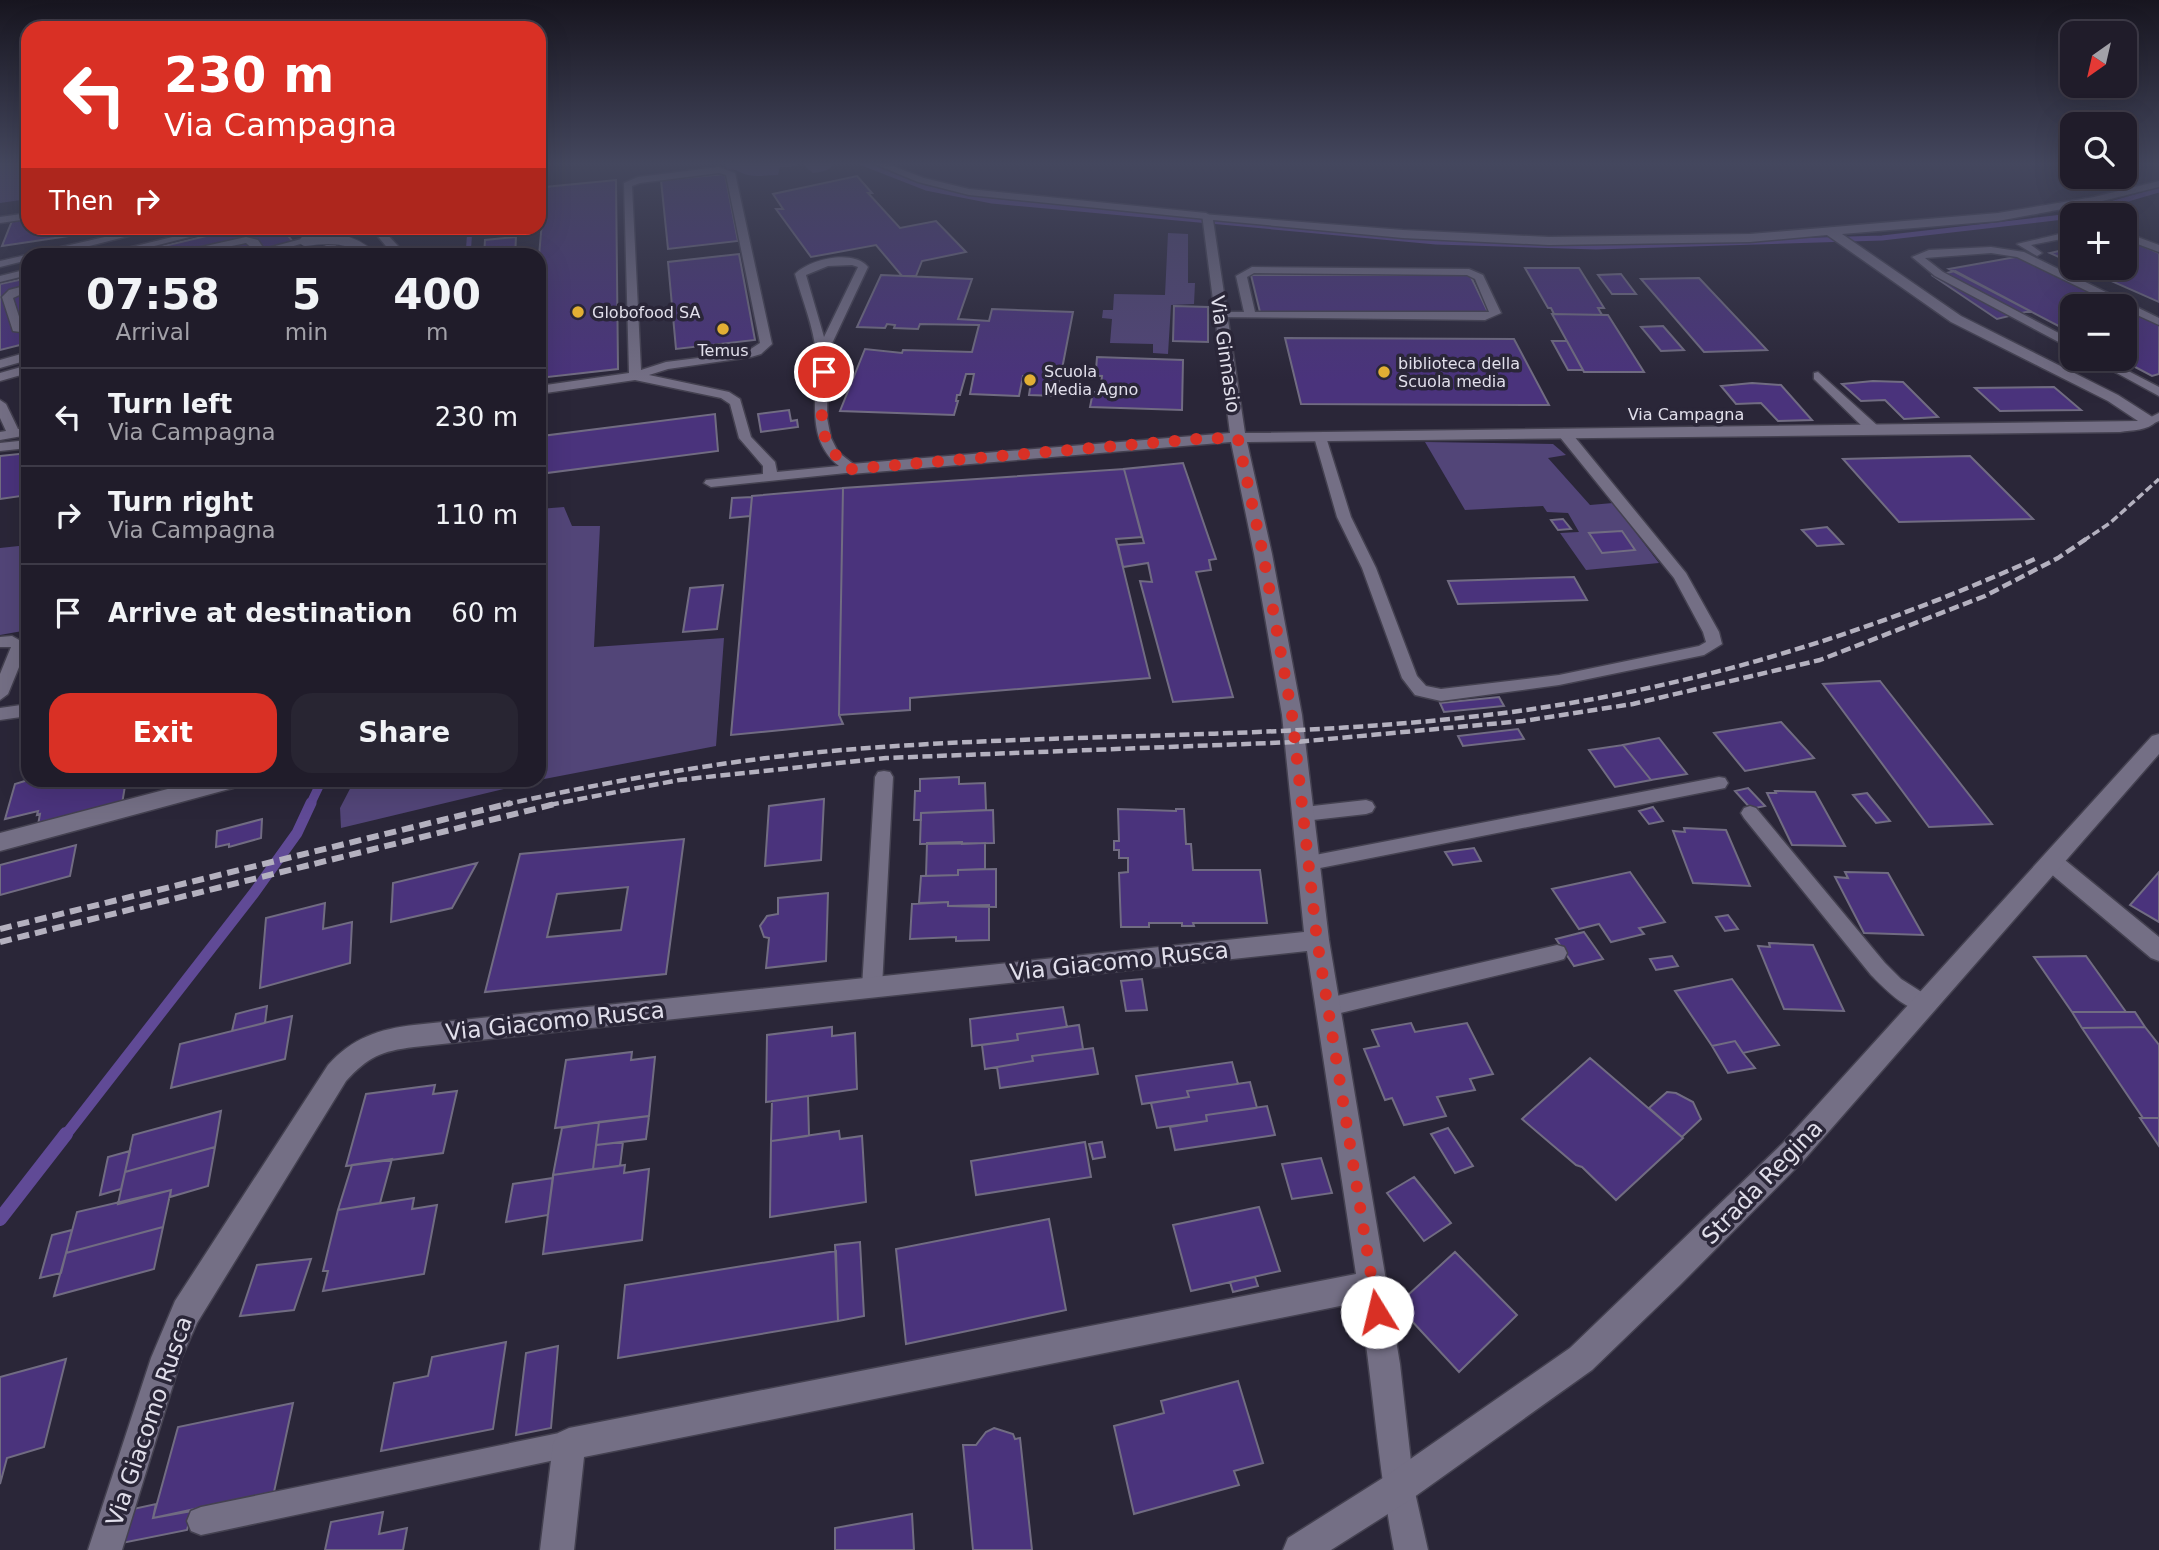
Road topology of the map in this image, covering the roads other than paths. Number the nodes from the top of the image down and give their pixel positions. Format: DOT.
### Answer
graph roads {
  1 [pos="124,235"];
  2 [pos="189,235"];
  3 [pos="629,235"];
  4 [pos="743,235"];
  5 [pos="1209,235"];
  6 [pos="1431,235"];
  7 [pos="1852,235"];
  8 [pos="2060,236"];
  9 [pos="1839,237"];
  10 [pos="2137,240"];
  11 [pos="70,248"];
  12 [pos="134,248"];
  13 [pos="206,248"];
  14 [pos="258,248"];
  15 [pos="277,248"];
  16 [pos="364,248"];
  17 [pos="2159,249"];
  18 [pos="21,259"];
  19 [pos="2060,262"];
  20 [pos="0,264"];
  21 [pos="21,274"];
  22 [pos="0,279"];
  23 [pos="2098,280"];
  24 [pos="21,290"];
  25 [pos="2103,294"];
  26 [pos="2159,309"];
  27 [pos="2137,310"];
  28 [pos="1220,315"];
  29 [pos="1250,315"];
  30 [pos="2159,321"];
  31 [pos="21,329"];
  32 [pos="2060,339"];
  33 [pos="822,352"];
  34 [pos="21,358"];
  35 [pos="0,363"];
  36 [pos="21,371"];
  37 [pos="2120,371"];
  38 [pos="635,376"];
  39 [pos="1818,376"];
  40 [pos="0,377"];
  41 [pos="546,389"];
  42 [pos="2159,392"];
  43 [pos="0,404"];
  44 [pos="2154,419"];
  45 [pos="1874,430"];
  46 [pos="1564,433"];
  47 [pos="6,435"];
  48 [pos="1320,437"];
  49 [pos="1238,439"];
  50 [pos="21,445"];
  51 [pos="0,447"];
  52 [pos="851,469"];
  53 [pos="770,478"];
  54 [pos="711,484"];
  55 [pos="0,642"];
  56 [pos="0,694"];
  57 [pos="21,711"];
  58 [pos="0,714"];
  59 [pos="2159,741"];
  60 [pos="884,777"];
  61 [pos="1719,783"];
  62 [pos="207,787"];
  63 [pos="1366,807"];
  64 [pos="1750,813"];
  65 [pos="1304,814"];
  66 [pos="0,842"];
  67 [pos="2052,862"];
  68 [pos="1310,863"];
  69 [pos="1317,940"];
  70 [pos="2159,951"];
  71 [pos="1557,953"];
  72 [pos="873,987"];
  73 [pos="1924,1004"];
  74 [pos="1328,1007"];
  75 [pos="1373,1286"];
  76 [pos="569,1444"];
  77 [pos="1398,1488"];
  78 [pos="201,1521"];
  79 [pos="105,1550"];
  80 [pos="557,1550"];
  81 [pos="1300,1550"];
  82 [pos="1411,1550"];
  1 -- 11 [label="lane"];
  2 -- 12 [label="lane"];
  3 -- 38 [label="lane"];
  4 -- 38 [label="lane"];
  5 -- 28 [label="street, Via Ginnasio"];
  6 -- 9 [label="street"];
  7 -- 9 [label="street"];
  8 -- 19 [label="lane"];
  9 -- 44 [label="street, Via Campagna"];
  10 -- 17 [label="lane"];
  13 -- 14 [label="lane"];
  15 -- 16 [label="lane, bridge"];
  18 -- 20 [label="lane"];
  21 -- 22 [label="lane"];
  23 -- 26 [label="lane"];
  24 -- 31 [label="lane"];
  25 -- 32 [label="lane"];
  27 -- 30 [label="lane"];
  28 -- 29 [label="lane"];
  28 -- 49 [label="street, Via Ginnasio"];
  29 -- 29 [label="lane"];
  33 -- 33 [label="lane"];
  33 -- 52 [label="lane"];
  34 -- 35 [label="lane"];
  36 -- 40 [label="lane"];
  37 -- 42 [label="lane"];
  38 -- 41 [label="lane"];
  38 -- 53 [label="lane"];
  39 -- 45 [label="lane"];
  43 -- 47 [label="lane"];
  44 -- 45 [label="street, Via Campagna"];
  45 -- 46 [label="street, Via Campagna"];
  46 -- 48 [label="street, Via Campagna"];
  46 -- 48 [label="lane"];
  48 -- 49 [label="street, Via Campagna"];
  49 -- 52 [label="street, Via Campagna"];
  49 -- 65 [label="street, Via Ginnasio"];
  50 -- 51 [label="lane"];
  52 -- 53 [label="lane, Via Campagna"];
  53 -- 54 [label="lane, Via Campagna"];
  55 -- 56 [label="lane"];
  57 -- 58 [label="lane"];
  59 -- 67 [label="street, Strada Regina"];
  60 -- 72 [label="lane"];
  61 -- 68 [label="lane"];
  62 -- 66 [label="street"];
  63 -- 65 [label="lane"];
  64 -- 73 [label="lane"];
  65 -- 68 [label="street, Via Ginnasio"];
  67 -- 70 [label="street"];
  67 -- 73 [label="street, Strada Regina"];
  68 -- 69 [label="street, Via Ginnasio"];
  69 -- 72 [label="street, Via Giacomo Rusca"];
  69 -- 74 [label="street, Via Ginnasio"];
  71 -- 74 [label="lane"];
  72 -- 79 [label="street, Via Giacomo Rusca"];
  73 -- 77 [label="street, Strada Regina"];
  74 -- 75 [label="street, Via Ginnasio"];
  75 -- 76 [label="street"];
  75 -- 77 [label="street, Via Ginnasio"];
  76 -- 78 [label="lane"];
  76 -- 80 [label="street"];
  77 -- 81 [label="street, Strada Regina"];
  77 -- 82 [label="street, Via Ginnasio"];
}
